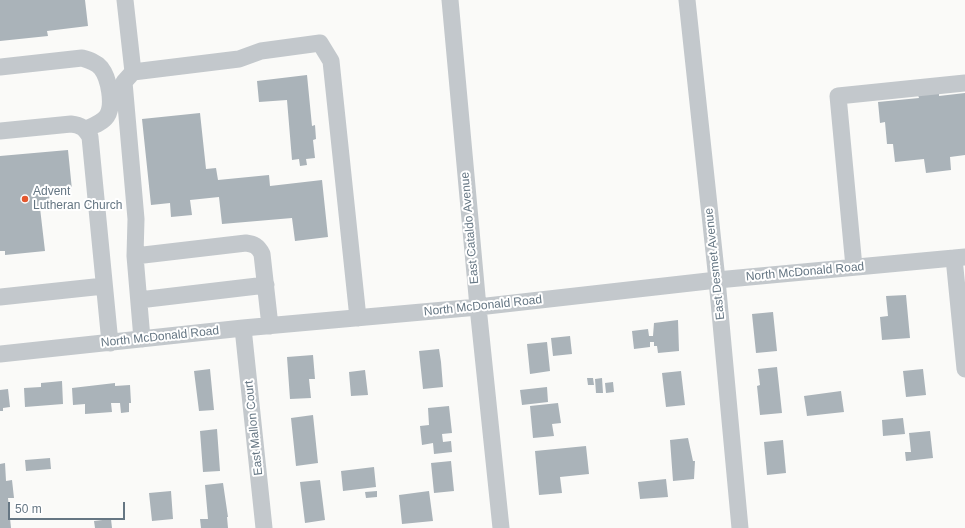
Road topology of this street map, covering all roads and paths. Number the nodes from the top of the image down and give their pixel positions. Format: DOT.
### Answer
graph roads {
  1 [pos="125,0"];
  2 [pos="450,0"];
  3 [pos="687,0"];
  4 [pos="0,67"];
  5 [pos="133,72"];
  6 [pos="965,83"];
  7 [pos="86,129"];
  8 [pos="0,131"];
  9 [pos="135,256"];
  10 [pos="960,258"];
  11 [pos="854,267"];
  12 [pos="717,280"];
  13 [pos="266,285"];
  14 [pos="104,286"];
  15 [pos="0,297"];
  16 [pos="138,300"];
  17 [pos="478,307"];
  18 [pos="358,318"];
  19 [pos="270,326"];
  20 [pos="243,328"];
  21 [pos="142,339"];
  22 [pos="110,343"];
  23 [pos="0,354"];
  24 [pos="965,369"];
  25 [pos="264,528"];
  26 [pos="501,528"];
  27 [pos="740,528"];
  1 -- 5 [label="street"];
  2 -- 17 [label="street, East Cataldo Avenue"];
  3 -- 12 [label="street, East Desmet Avenue"];
  4 -- 7 [label="street"];
  5 -- 9 [label="street"];
  5 -- 18 [label="street"];
  6 -- 11 [label="street"];
  7 -- 8 [label="street"];
  7 -- 14 [label="street"];
  9 -- 13 [label="street"];
  9 -- 16 [label="street"];
  10 -- 11 [label="street, North McDonald Road"];
  10 -- 24 [label="street"];
  11 -- 12 [label="street, North McDonald Road"];
  12 -- 17 [label="street, North McDonald Road"];
  12 -- 27 [label="street, East Desmet Avenue"];
  13 -- 16 [label="street"];
  13 -- 19 [label="street"];
  14 -- 15 [label="street"];
  14 -- 22 [label="street"];
  16 -- 21 [label="street"];
  17 -- 18 [label="street, North McDonald Road"];
  17 -- 26 [label="street, East Cataldo Avenue"];
  18 -- 19 [label="street, North McDonald Road"];
  19 -- 20 [label="street, North McDonald Road"];
  20 -- 21 [label="street, North McDonald Road"];
  20 -- 25 [label="street, East Mallon Court"];
  21 -- 22 [label="street, North McDonald Road"];
  22 -- 23 [label="street, North McDonald Road"];
}
